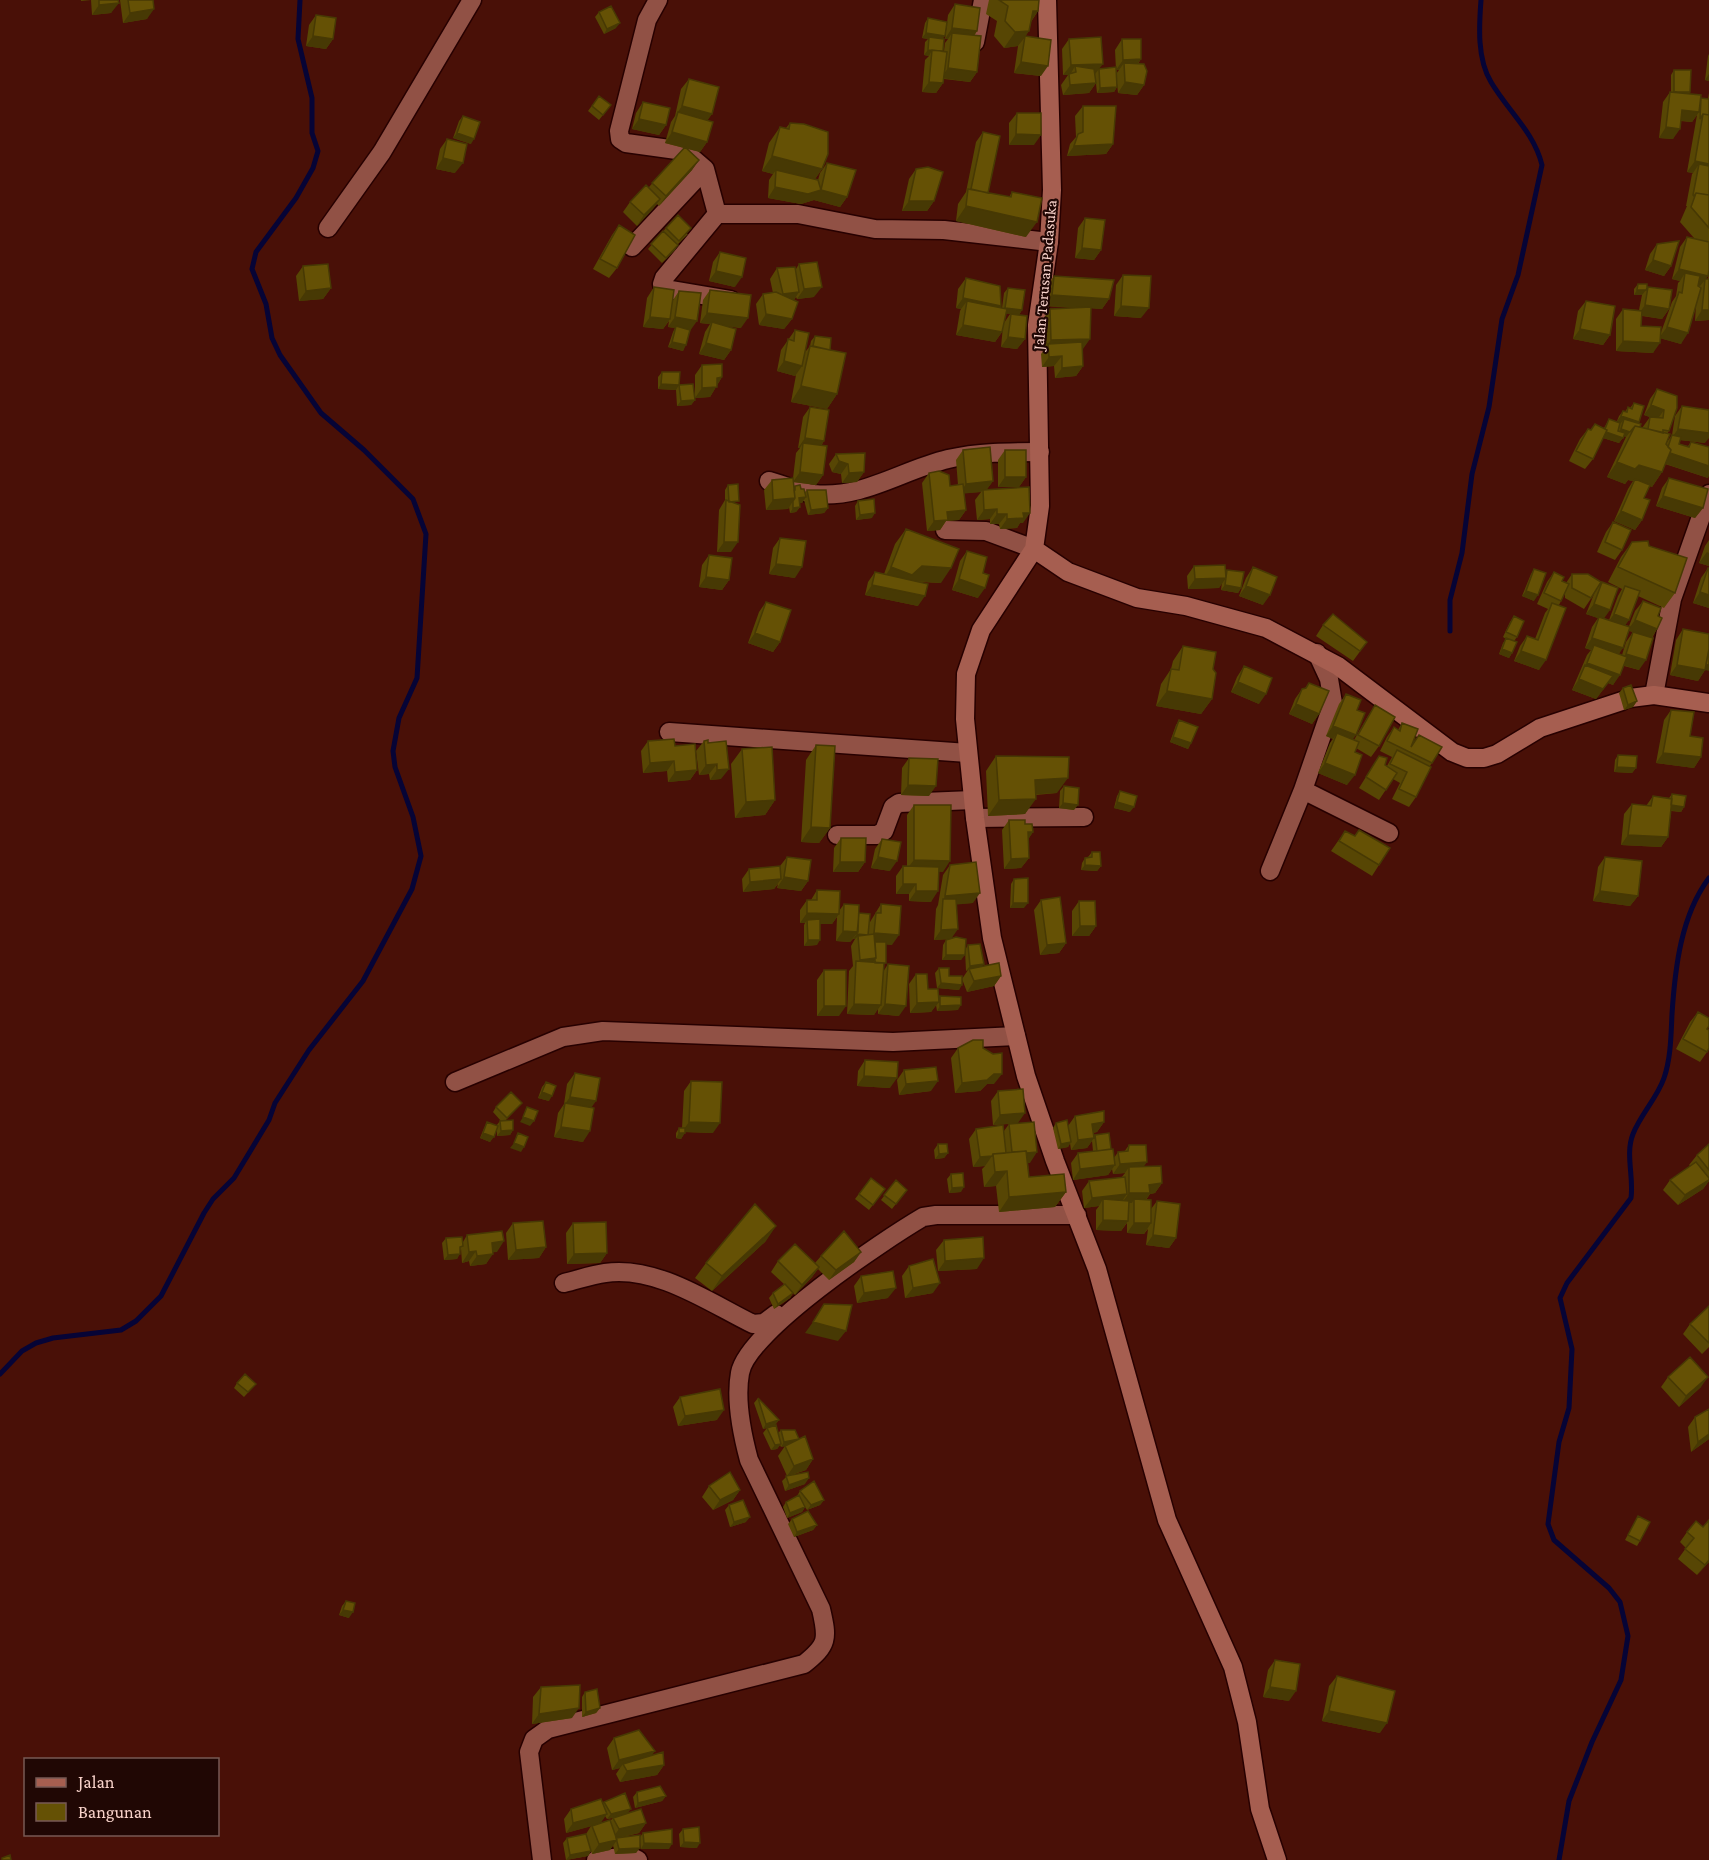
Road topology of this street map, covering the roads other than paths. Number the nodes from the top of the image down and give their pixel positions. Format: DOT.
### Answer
graph roads {
  1 [pos="472,0"];
  2 [pos="658,0"];
  3 [pos="983,0"];
  4 [pos="1047,0"];
  5 [pos="975,42"];
  6 [pos="705,169"];
  7 [pos="717,214"];
  8 [pos="328,228"];
  9 [pos="1049,242"];
  10 [pos="632,247"];
  11 [pos="739,301"];
  12 [pos="1040,452"];
  13 [pos="769,482"];
  14 [pos="1709,494"];
  15 [pos="945,530"];
  16 [pos="1034,549"];
  17 [pos="1317,653"];
  18 [pos="1654,695"];
  19 [pos="1709,703"];
  20 [pos="669,732"];
  21 [pos="968,753"];
  22 [pos="1303,790"];
  23 [pos="974,809"];
  24 [pos="1084,817"];
  25 [pos="1389,833"];
  26 [pos="837,835"];
  27 [pos="1270,871"];
  28 [pos="1016,1036"];
  29 [pos="455,1082"];
  30 [pos="1077,1215"];
  31 [pos="564,1283"];
  32 [pos="788,1311"];
  33 [pos="542,1860"];
  34 [pos="596,1860"];
  35 [pos="638,1860"];
  36 [pos="1277,1860"];
  1 -- 8 [label="street"];
  2 -- 6 [label="street"];
  3 -- 5 [label="street"];
  4 -- 9 [label="street, Jalan Terusan Padasuka"];
  6 -- 7 [label="street"];
  6 -- 10 [label="street"];
  7 -- 9 [label="street"];
  7 -- 11 [label="street"];
  9 -- 12 [label="street, Jalan Terusan Padasuka"];
  12 -- 13 [label="street"];
  12 -- 16 [label="street, Jalan Terusan Padasuka"];
  14 -- 18 [label="street"];
  15 -- 16 [label="street"];
  16 -- 17 [label="street"];
  16 -- 21 [label="street"];
  17 -- 18 [label="street"];
  17 -- 22 [label="street"];
  18 -- 19 [label="street"];
  20 -- 21 [label="street"];
  21 -- 23 [label="street"];
  22 -- 25 [label="street"];
  22 -- 27 [label="street"];
  23 -- 24 [label="street"];
  23 -- 26 [label="street"];
  23 -- 28 [label="street"];
  28 -- 29 [label="street"];
  28 -- 30 [label="street"];
  30 -- 32 [label="street"];
  30 -- 36 [label="street"];
  31 -- 32 [label="street"];
  32 -- 33 [label="street"];
  34 -- 35 [label="street"];
}
